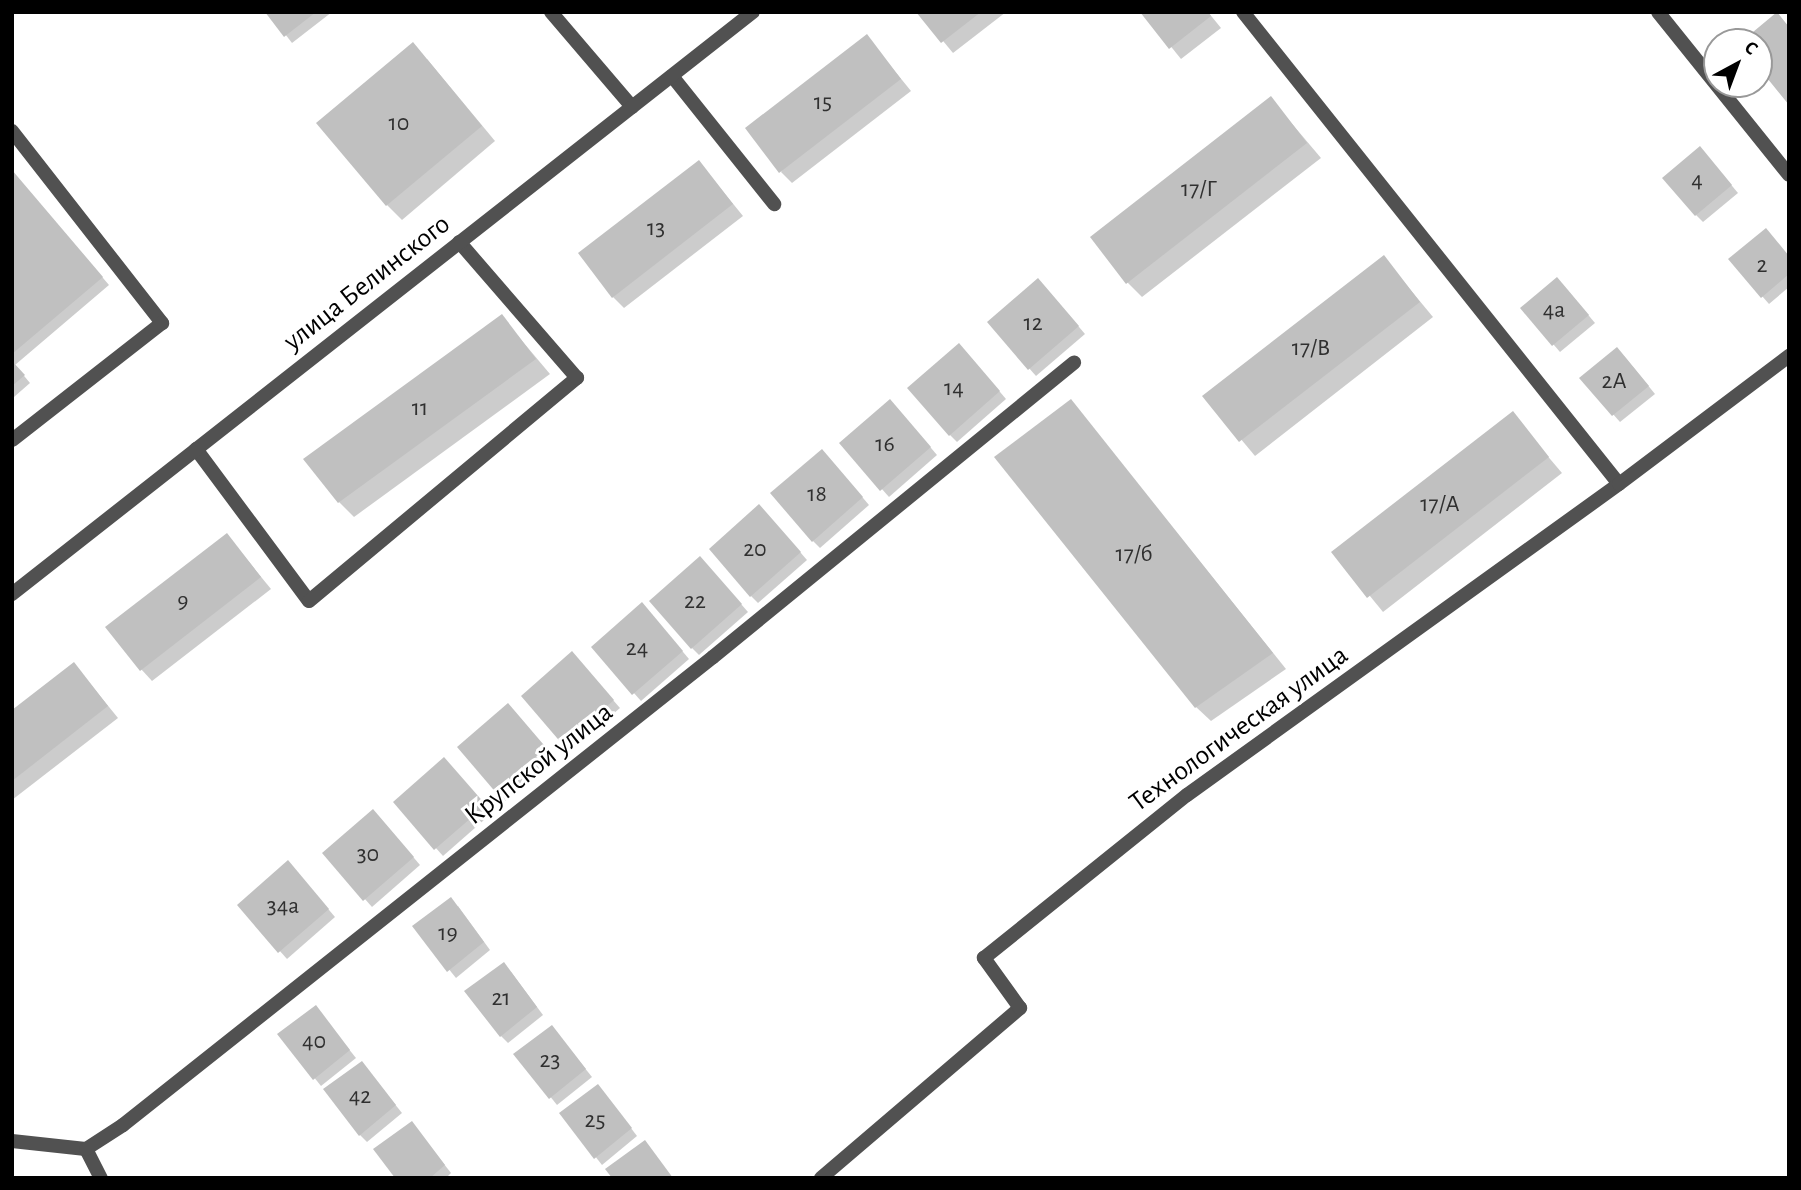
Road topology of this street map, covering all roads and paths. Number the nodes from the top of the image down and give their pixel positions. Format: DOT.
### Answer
graph roads {
  1 [pos="551,12"];
  2 [pos="753,12"];
  3 [pos="1243,12"];
  4 [pos="1658,12"];
  5 [pos="671,76"];
  6 [pos="632,107"];
  7 [pos="12,131"];
  8 [pos="1789,175"];
  9 [pos="774,204"];
  10 [pos="459,242"];
  11 [pos="1789,356"];
  12 [pos="1074,363"];
  13 [pos="12,440"];
  14 [pos="196,449"];
  15 [pos="1619,484"];
  16 [pos="12,594"];
  17 [pos="12,1141"];
  18 [pos="86,1149"];
  19 [pos="101,1178"];
  20 [pos="821,1178"];
  1 -- 6 [label="street"];
  2 -- 5 [label="street, улица Белинского"];
  3 -- 15 [label="street"];
  4 -- 8 [label="street"];
  5 -- 6 [label="street, улица Белинского"];
  5 -- 9 [label="street"];
  6 -- 10 [label="street, улица Белинского"];
  7 -- 13 [label="street"];
  10 -- 14 [label="street, улица Белинского"];
  10 -- 14 [label="street"];
  11 -- 15 [label="street, Технологическая улица"];
  12 -- 18 [label="street, Крупской улица"];
  14 -- 16 [label="street, улица Белинского"];
  15 -- 20 [label="street, Технологическая улица"];
  17 -- 18 [label="street"];
  18 -- 19 [label="street"];
}
